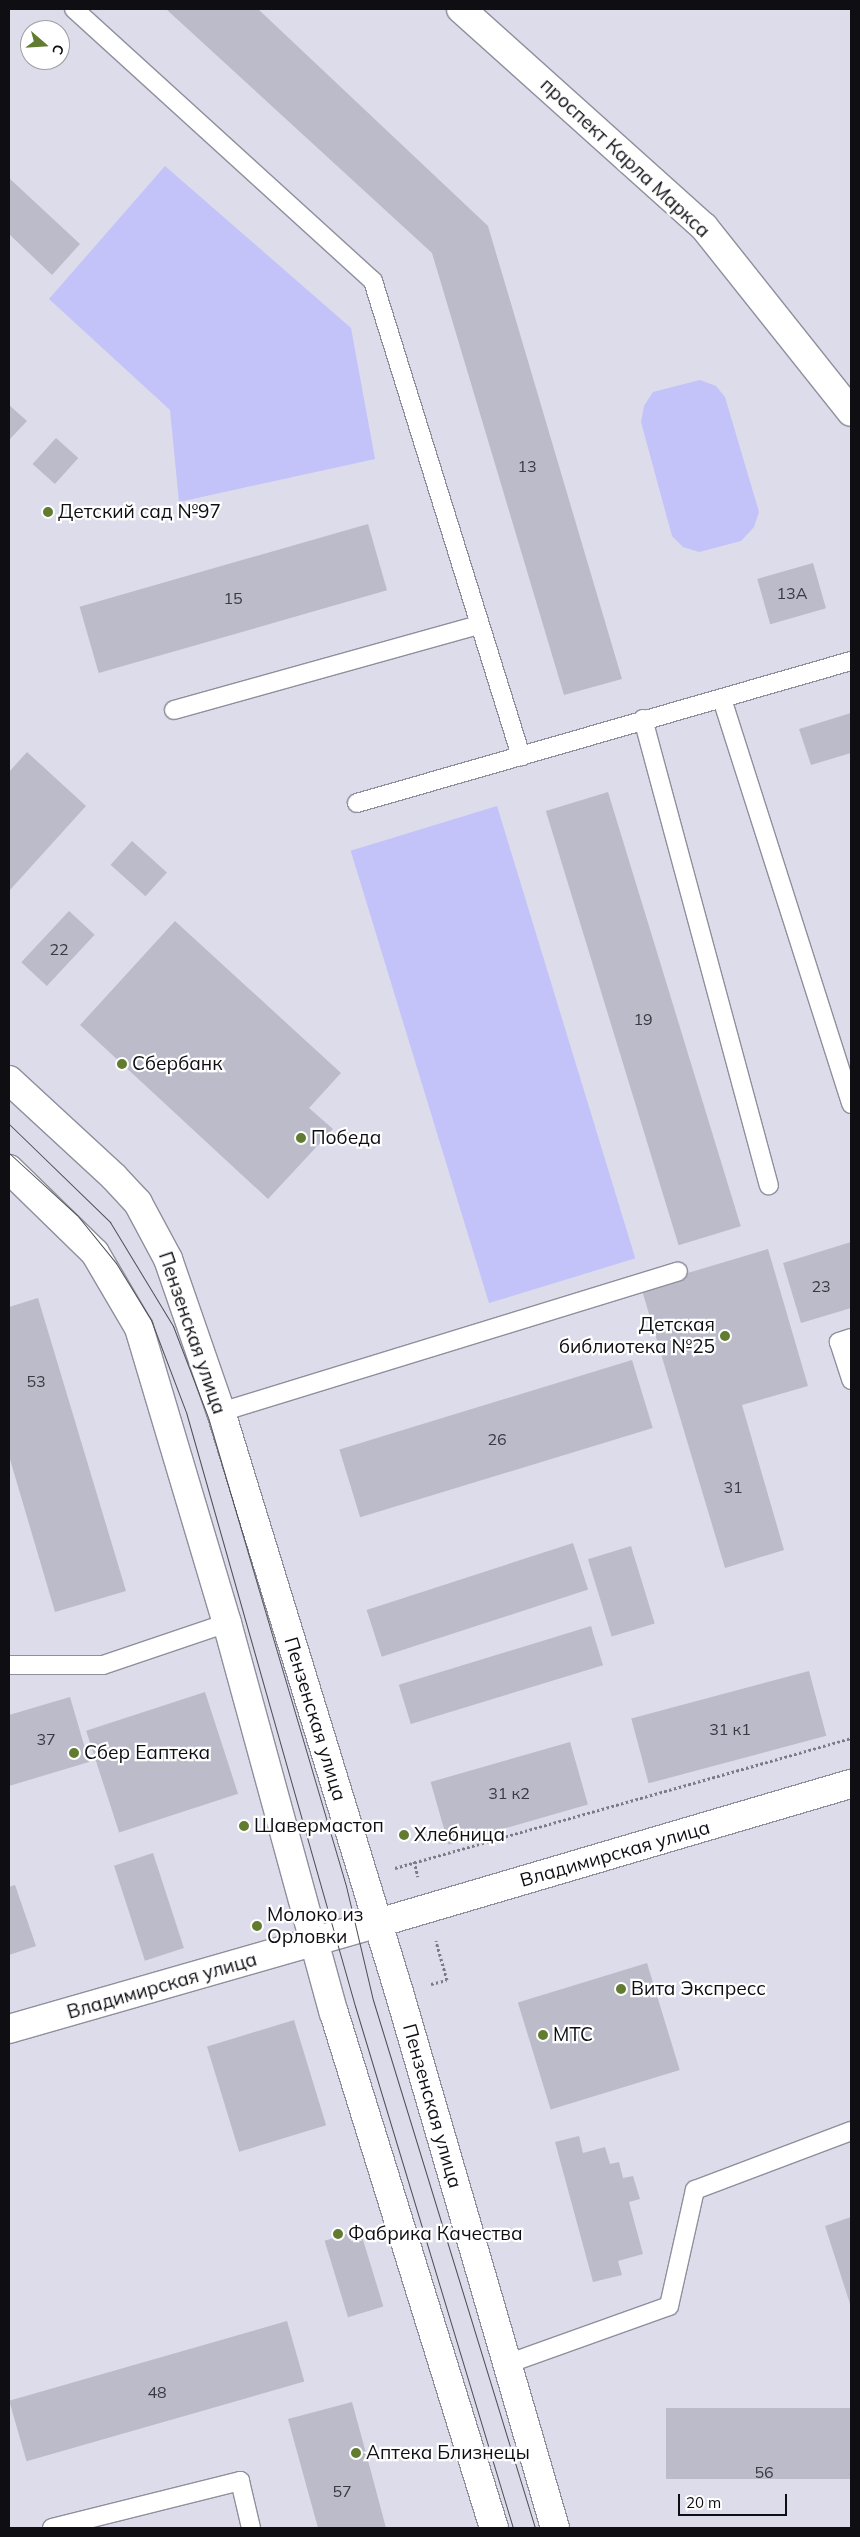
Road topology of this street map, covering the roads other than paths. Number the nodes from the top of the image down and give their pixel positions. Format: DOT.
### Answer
graph roads {
  1 [pos="74,9"];
  2 [pos="461,9"];
  3 [pos="851,412"];
  4 [pos="478,625"];
  5 [pos="851,661"];
  6 [pos="722,699"];
  7 [pos="174,710"];
  8 [pos="643,719"];
  9 [pos="521,756"];
  10 [pos="357,803"];
  11 [pos="9,1080"];
  12 [pos="851,1104"];
  13 [pos="9,1169"];
  14 [pos="769,1185"];
  15 [pos="678,1272"];
  16 [pos="851,1338"];
  17 [pos="851,1380"];
  18 [pos="221,1412"];
  19 [pos="227,1623"];
  20 [pos="9,1664"];
  21 [pos="851,1784"];
  22 [pos="378,1923"];
  23 [pos="315,1941"];
  24 [pos="9,2029"];
  25 [pos="851,2131"];
  26 [pos="507,2364"];
  27 [pos="52,2528"];
  28 [pos="252,2528"];
  29 [pos="494,2528"];
  30 [pos="555,2528"];
  1 -- 4 [label="lane"];
  2 -- 3 [label="main road, проспект Карла Маркса"];
  4 -- 7 [label="lane"];
  4 -- 9 [label="lane"];
  5 -- 6 [label="lane"];
  6 -- 8 [label="lane"];
  6 -- 12 [label="lane"];
  8 -- 9 [label="lane"];
  8 -- 14 [label="lane"];
  9 -- 10 [label="lane"];
  11 -- 18 [label="main road, Пензенская улица"];
  13 -- 19 [label="main road"];
  15 -- 18 [label="lane"];
  16 -- 17 [label="lane"];
  18 -- 22 [label="main road, Пензенская улица"];
  19 -- 20 [label="lane"];
  19 -- 23 [label="main road"];
  21 -- 22 [label="main road, Владимирская улица"];
  22 -- 23 [label="main road, Владимирская улица"];
  22 -- 26 [label="main road, Пензенская улица"];
  23 -- 24 [label="main road, Владимирская улица"];
  23 -- 29 [label="main road"];
  25 -- 26 [label="lane"];
  26 -- 30 [label="main road, Пензенская улица"];
  27 -- 28 [label="lane"];
}
